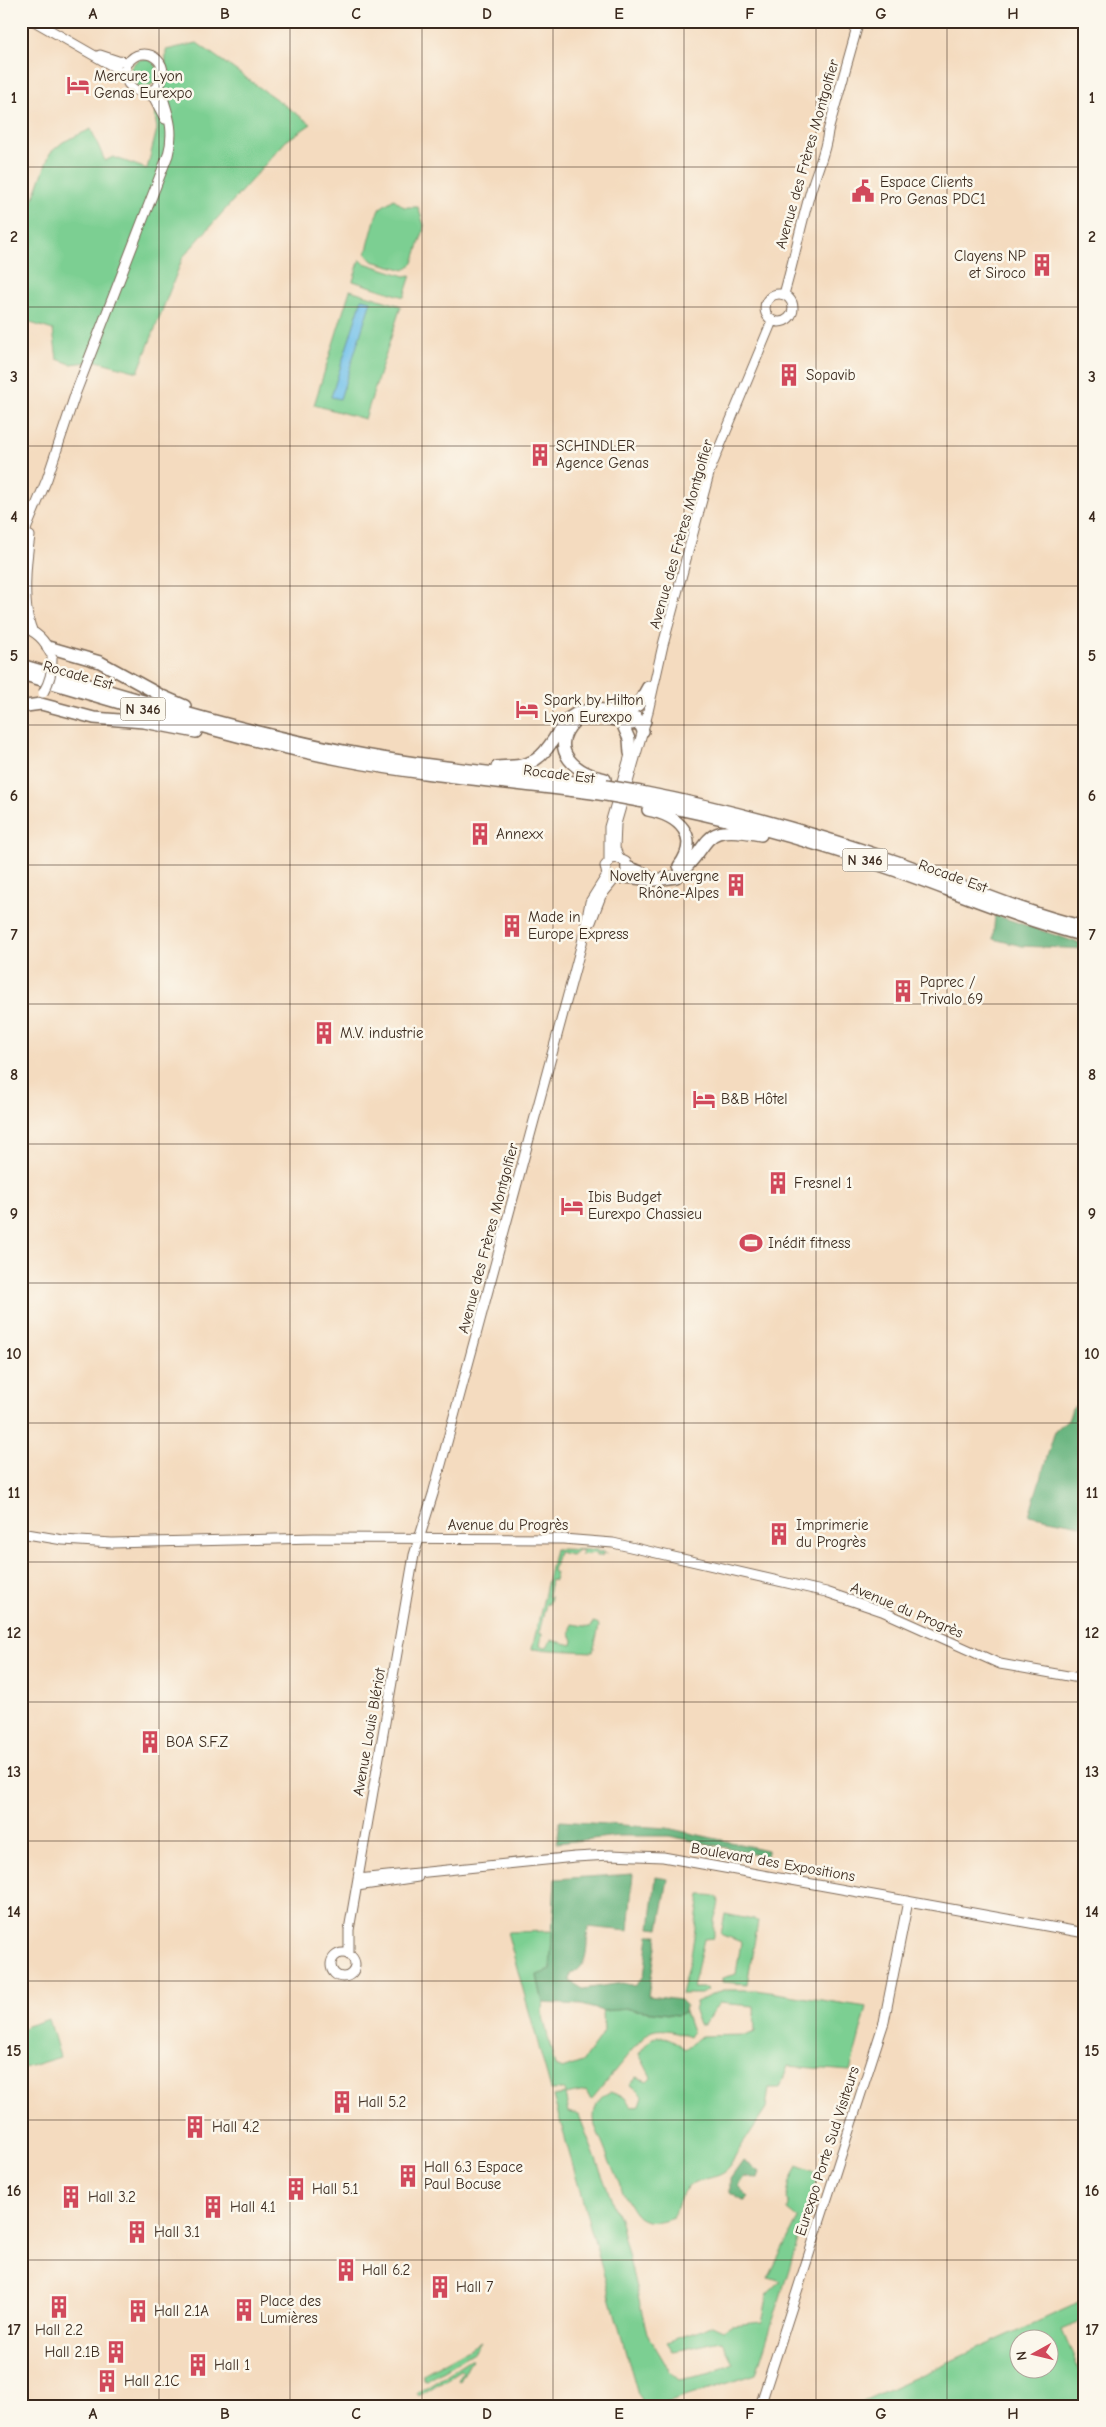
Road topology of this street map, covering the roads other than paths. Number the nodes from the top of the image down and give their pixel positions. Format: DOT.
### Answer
graph roads {
  1 [pos="34,21"];
  2 [pos="859,21"];
  3 [pos="69,42"];
  4 [pos="129,62"];
  5 [pos="126,78"];
  6 [pos="159,84"];
  7 [pos="145,92"];
  8 [pos="163,164"];
  9 [pos="784,294"];
  10 [pos="772,321"];
  11 [pos="36,508"];
  12 [pos="21,552"];
  13 [pos="21,626"];
  14 [pos="32,630"];
  15 [pos="663,644"];
  16 [pos="48,647"];
  17 [pos="21,665"];
  18 [pos="21,674"];
  19 [pos="648,687"];
  20 [pos="24,706"];
  21 [pos="623,718"];
  22 [pos="642,725"];
  23 [pos="244,729"];
  24 [pos="265,743"];
  25 [pos="630,753"];
  26 [pos="470,770"];
  27 [pos="606,790"];
  28 [pos="640,796"];
  29 [pos="844,853"];
  30 [pos="619,858"];
  31 [pos="609,860"];
  32 [pos="618,875"];
  33 [pos="1085,928"];
  34 [pos="1085,936"];
  35 [pos="21,1533"];
  36 [pos="419,1538"];
  37 [pos="1085,1678"];
  38 [pos="357,1882"];
  39 [pos="908,1901"];
  40 [pos="349,1930"];
  41 [pos="1085,1933"];
  42 [pos="338,1954"];
  43 [pos="350,1955"];
  44 [pos="760,2406"];
  1 -- 3 [label="street"];
  2 -- 9 [label="street, Avenue des Frères Montgolfier"];
  3 -- 4 [label="street"];
  3 -- 5 [label="street"];
  4 -- 5 [label="street"];
  4 -- 6 [label="street"];
  5 -- 7 [label="street"];
  6 -- 7 [label="street"];
  6 -- 8 [label="street"];
  7 -- 8 [label="street"];
  8 -- 11 [label="street"];
  9 -- 10 [label="street"];
  9 -- 10 [label="street"];
  10 -- 15 [label="street, Avenue des Frères Montgolfier"];
  11 -- 12 [label="street"];
  11 -- 14 [label="street"];
  13 -- 14 [label="street"];
  14 -- 16 [label="street"];
  15 -- 19 [label="street, Avenue des Frères Montgolfier"];
  15 -- 22 [label="street, Avenue des Frères Montgolfier"];
  16 -- 20 [label="street, bridge"];
  16 -- 23 [label="highway"];
  17 -- 23 [label="highway, Rocade Est / N 346"];
  18 -- 24 [label="highway, Rocade Est / N 346"];
  19 -- 21 [label="highway"];
  19 -- 22 [label="street, Avenue des Frères Montgolfier"];
  20 -- 24 [label="highway"];
  21 -- 22 [label="highway"];
  21 -- 25 [label="highway"];
  21 -- 26 [label="highway"];
  21 -- 27 [label="highway"];
  22 -- 25 [label="street, Avenue des Frères Montgolfier"];
  22 -- 30 [label="street, Avenue des Frères Montgolfier"];
  23 -- 26 [label="highway, Rocade Est / N 346"];
  24 -- 27 [label="highway, Rocade Est / N 346"];
  25 -- 31 [label="street, Avenue des Frères Montgolfier"];
  26 -- 27 [label="highway, Rocade Est / N 346"];
  27 -- 28 [label="highway, Rocade Est / N 346, bridge"];
  28 -- 29 [label="highway, Rocade Est / N 346"];
  28 -- 32 [label="highway"];
  28 -- 33 [label="highway, Rocade Est / N 346"];
  29 -- 32 [label="highway"];
  29 -- 34 [label="highway, Rocade Est / N 346"];
  30 -- 31 [label="street"];
  30 -- 32 [label="street"];
  31 -- 32 [label="street, Avenue des Frères Montgolfier"];
  32 -- 36 [label="street, Avenue des Frères Montgolfier"];
  35 -- 36 [label="street, Avenue du Progrès"];
  36 -- 37 [label="street, Avenue du Progrès"];
  36 -- 38 [label="street, Avenue Louis Blériot"];
  38 -- 39 [label="street, Boulevard des Expositions"];
  38 -- 40 [label="street, Avenue Louis Blériot"];
  39 -- 41 [label="street, Boulevard des Expositions"];
  39 -- 44 [label="street, Eurexpo Porte Sud Visiteurs"];
  40 -- 42 [label="street, Avenue Louis Blériot"];
  40 -- 43 [label="street, Avenue Louis Blériot"];
  42 -- 43 [label="street"];
  42 -- 43 [label="street"];
}
